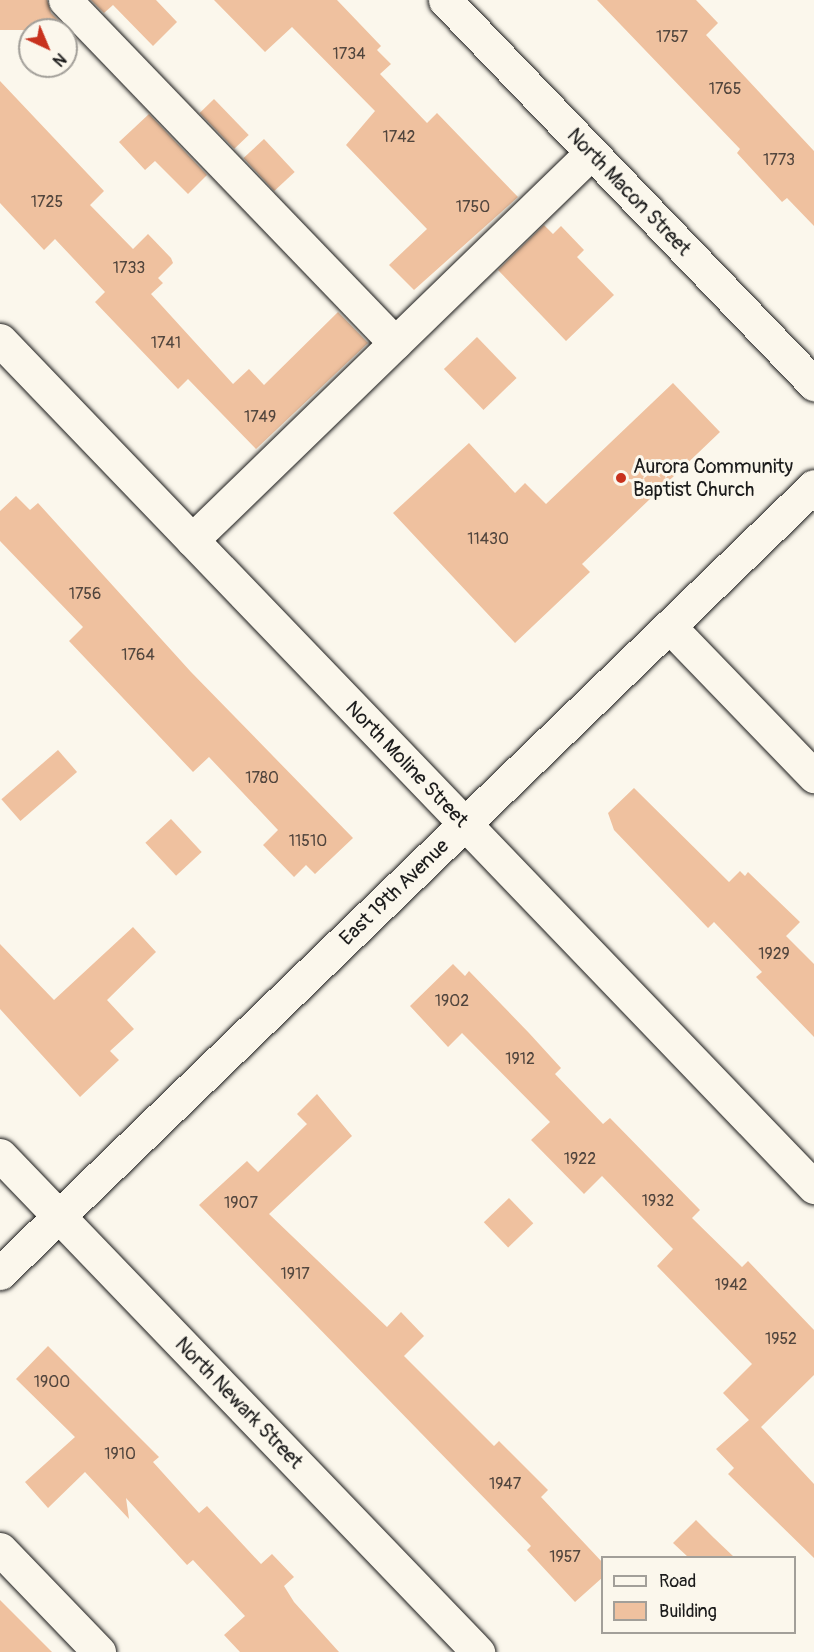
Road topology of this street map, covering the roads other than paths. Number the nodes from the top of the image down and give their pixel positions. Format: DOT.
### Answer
graph roads {
  1 [pos="64,0"];
  2 [pos="445,0"];
  3 [pos="591,153"];
  4 [pos="0,340"];
  5 [pos="395,343"];
  6 [pos="814,384"];
  7 [pos="814,486"];
  8 [pos="192,540"];
  9 [pos="669,626"];
  10 [pos="814,776"];
  11 [pos="465,824"];
  12 [pos="0,1155"];
  13 [pos="814,1187"];
  14 [pos="59,1216"];
  15 [pos="0,1273"];
  16 [pos="0,1549"];
  17 [pos="99,1652"];
  18 [pos="478,1652"];
  1 -- 5 [label="street"];
  2 -- 3 [label="street, North Macon Street"];
  3 -- 5 [label="street"];
  3 -- 6 [label="street, North Macon Street"];
  4 -- 8 [label="street, North Moline Street"];
  5 -- 8 [label="street"];
  7 -- 9 [label="street, East 19th Avenue"];
  8 -- 11 [label="street, North Moline Street"];
  9 -- 10 [label="street"];
  9 -- 11 [label="street, East 19th Avenue"];
  11 -- 13 [label="street, North Moline Street"];
  11 -- 14 [label="street, East 19th Avenue"];
  12 -- 14 [label="street, North Newark Street"];
  14 -- 15 [label="street, East 19th Avenue"];
  14 -- 18 [label="street, North Newark Street"];
  16 -- 17 [label="street"];
}
